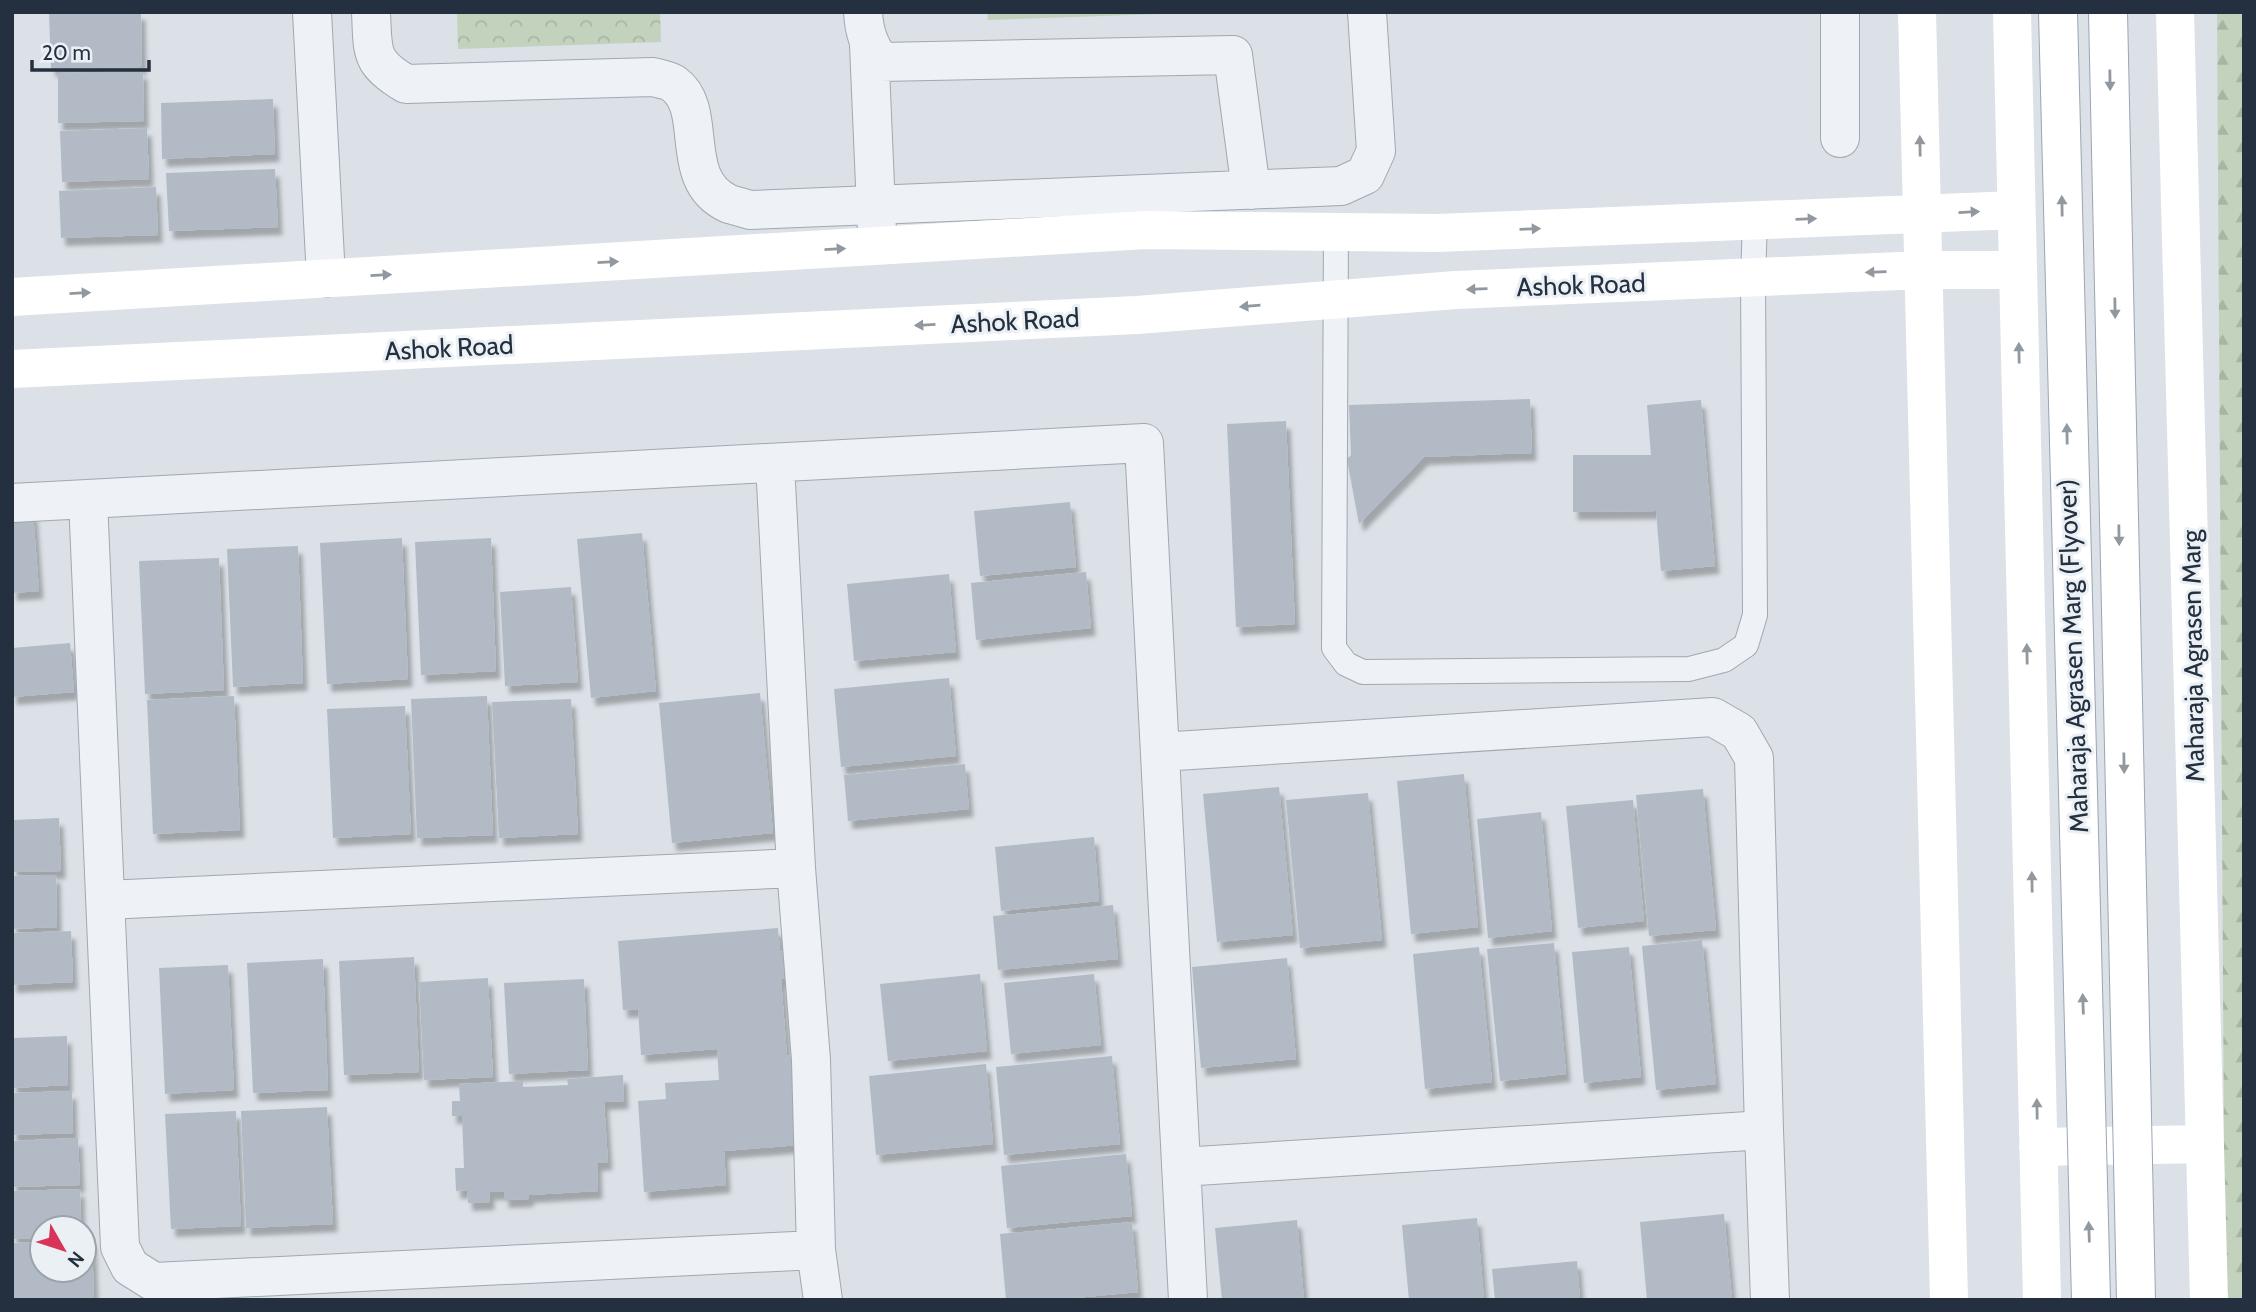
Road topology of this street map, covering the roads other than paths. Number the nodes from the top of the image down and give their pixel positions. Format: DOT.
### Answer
graph roads {
  1 [pos="313,12"];
  2 [pos="371,12"];
  3 [pos="1367,12"];
  4 [pos="1840,12"];
  5 [pos="1917,12"];
  6 [pos="2012,12"];
  7 [pos="2058,12"];
  8 [pos="2108,12"];
  9 [pos="2175,12"];
  10 [pos="2193,12"];
  11 [pos="866,29"];
  12 [pos="1840,138"];
  13 [pos="1251,190"];
  14 [pos="875,205"];
  15 [pos="2016,209"];
  16 [pos="1922,214"];
  17 [pos="1755,221"];
  18 [pos="1336,232"];
  19 [pos="877,246"];
  20 [pos="1923,270"];
  21 [pos="2017,270"];
  22 [pos="326,278"];
  23 [pos="1752,278"];
  24 [pos="12,297"];
  25 [pos="1334,299"];
  26 [pos="12,369"];
  27 [pos="775,463"];
  28 [pos="88,499"];
  29 [pos="12,503"];
  30 [pos="1160,752"];
  31 [pos="796,868"];
  32 [pos="106,900"];
  33 [pos="1763,1130"];
  34 [pos="2206,1144"];
  35 [pos="2038,1147"];
  36 [pos="1181,1167"];
  37 [pos="816,1250"];
  38 [pos="823,1300"];
  39 [pos="1188,1300"];
  40 [pos="1770,1300"];
  41 [pos="1948,1300"];
  42 [pos="2042,1300"];
  43 [pos="2091,1300"];
  44 [pos="2136,1300"];
  45 [pos="2210,1300"];
  46 [pos="2222,1300"];
  1 -- 22 [label="street"];
  2 -- 14 [label="street"];
  3 -- 13 [label="street"];
  4 -- 12 [label="street"];
  16 -- 5 [label="street, one-way"];
  6 -- 15 [label="street"];
  43 -- 7 [label="street, Maharaja Agrasen Marg (Flyover), one-way, bridge"];
  8 -- 44 [label="street, Maharaja Agrasen Marg (Flyover), one-way, bridge"];
  9 -- 34 [label="street, Maharaja Agrasen Marg"];
  10 -- 46 [label="street"];
  11 -- 13 [label="street"];
  11 -- 14 [label="street"];
  13 -- 14 [label="street"];
  14 -- 19 [label="street"];
  16 -- 15 [label="street, one-way"];
  15 -- 21 [label="street"];
  17 -- 16 [label="street, one-way"];
  16 -- 20 [label="street"];
  18 -- 17 [label="street, one-way"];
  17 -- 23 [label="lane"];
  18 -- 19 [label="street"];
  18 -- 25 [label="lane"];
  22 -- 19 [label="street, one-way"];
  20 -- 21 [label="street, Ashok Road"];
  20 -- 23 [label="street, Ashok Road, one-way"];
  20 -- 41 [label="street"];
  35 -- 21 [label="street, one-way"];
  24 -- 22 [label="street, one-way"];
  23 -- 25 [label="street, Ashok Road, one-way"];
  23 -- 25 [label="lane"];
  25 -- 26 [label="street, Ashok Road, one-way"];
  27 -- 28 [label="street"];
  27 -- 30 [label="street"];
  27 -- 31 [label="street"];
  28 -- 29 [label="street"];
  28 -- 32 [label="street"];
  30 -- 33 [label="street"];
  30 -- 36 [label="street"];
  31 -- 32 [label="street"];
  31 -- 37 [label="street"];
  32 -- 37 [label="street"];
  33 -- 36 [label="street"];
  33 -- 40 [label="street"];
  34 -- 35 [label="street"];
  34 -- 45 [label="street, Maharaja Agrasen Marg"];
  35 -- 42 [label="street"];
  36 -- 39 [label="street"];
  37 -- 38 [label="street"];
}
